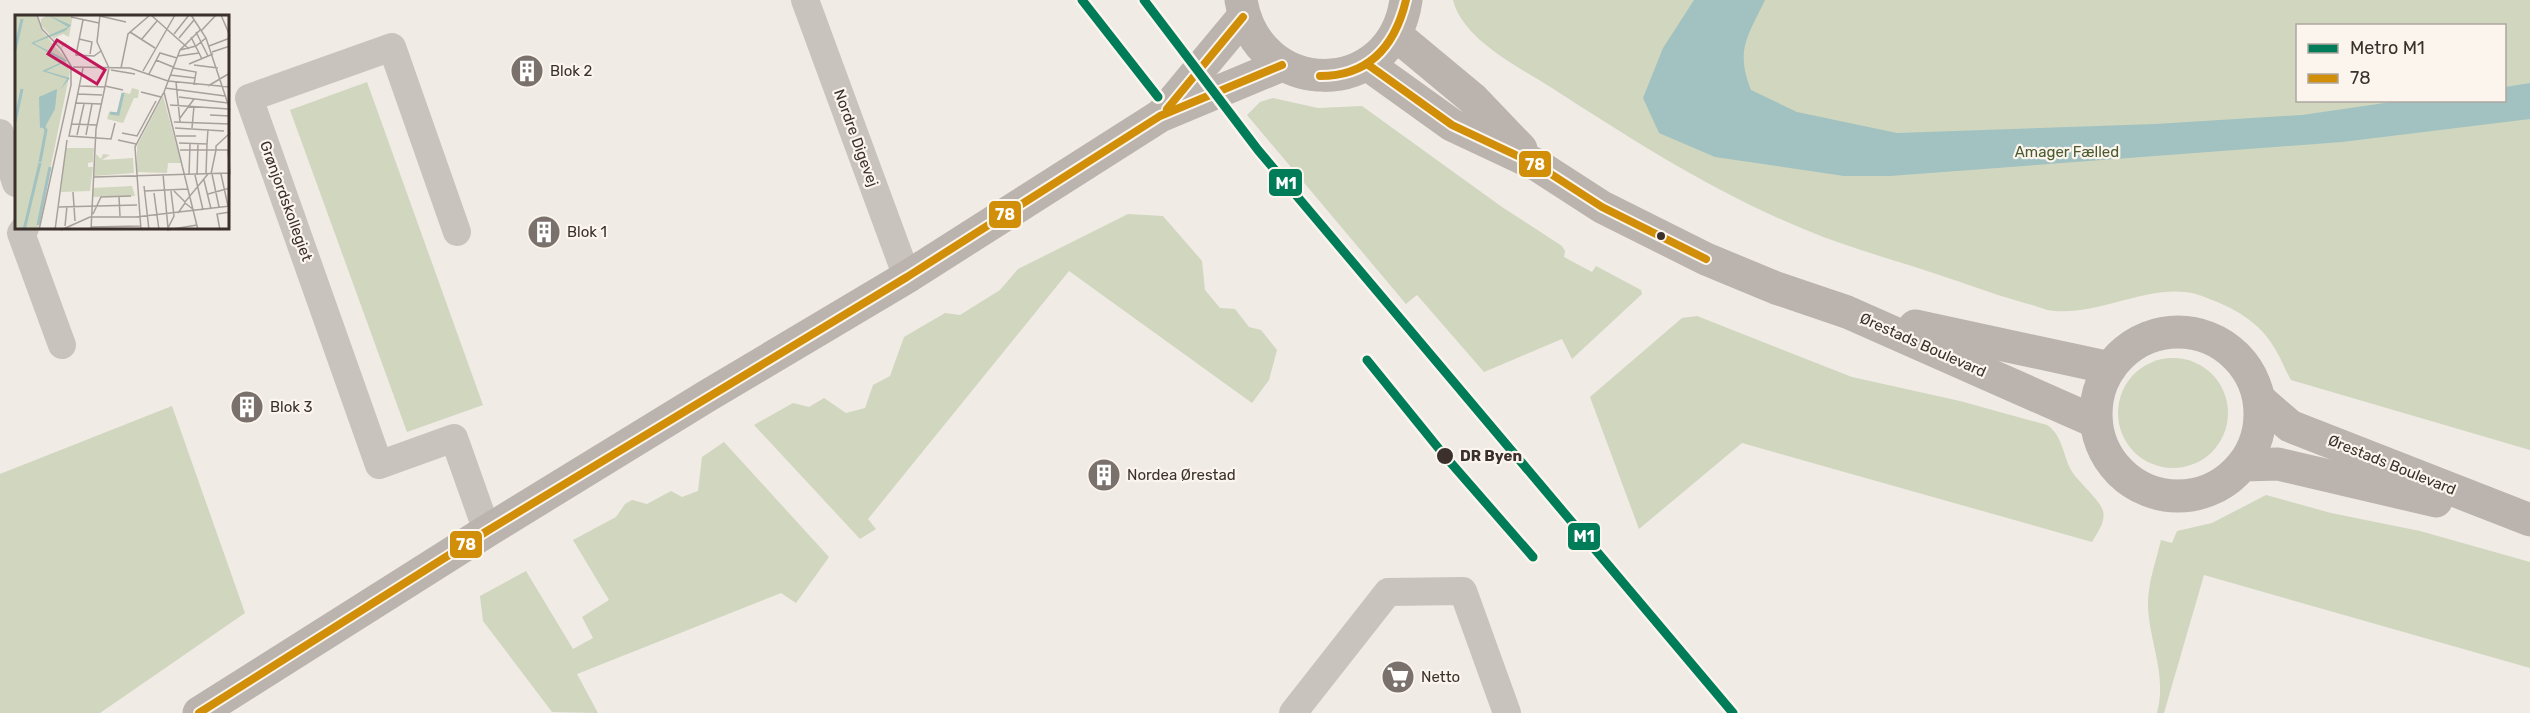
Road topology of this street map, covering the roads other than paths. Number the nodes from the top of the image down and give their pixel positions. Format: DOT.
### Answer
graph roads {
  1 [pos="805,0"];
  2 [pos="1406,0"];
  3 [pos="1242,8"];
  4 [pos="1396,35"];
  5 [pos="1367,64"];
  6 [pos="1282,65"];
  7 [pos="1160,116"];
  8 [pos="0,133"];
  9 [pos="1536,165"];
  10 [pos="15,180"];
  11 [pos="23,230"];
  12 [pos="457,232"];
  13 [pos="907,277"];
  14 [pos="1847,312"];
  15 [pos="62,345"];
  16 [pos="2110,368"];
  17 [pos="2260,400"];
  18 [pos="2096,422"];
  19 [pos="2244,465"];
  20 [pos="2530,521"];
  21 [pos="487,531"];
  22 [pos="199,713"];
  23 [pos="1293,713"];
  24 [pos="1507,713"];
  1 -- 13 [label="street, Nordre Digevej"];
  2 -- 4 [label="street"];
  3 -- 6 [label="street"];
  3 -- 7 [label="street"];
  4 -- 5 [label="street"];
  4 -- 9 [label="street, Ørestads Boulevard"];
  5 -- 6 [label="street"];
  5 -- 9 [label="street, Ørestads Boulevard"];
  6 -- 7 [label="street"];
  7 -- 13 [label="street"];
  8 -- 10 [label="street"];
  9 -- 14 [label="street, Ørestads Boulevard"];
  11 -- 15 [label="street"];
  12 -- 21 [label="street, Grønjordskollegiet"];
  13 -- 21 [label="street"];
  14 -- 16 [label="street, Ørestads Boulevard"];
  14 -- 18 [label="street, Ørestads Boulevard"];
  16 -- 17 [label="street"];
  16 -- 18 [label="street"];
  17 -- 19 [label="street"];
  17 -- 20 [label="street, Ørestads Boulevard"];
  18 -- 19 [label="street"];
  19 -- 20 [label="street, Ørestads Boulevard"];
  21 -- 22 [label="street"];
  23 -- 24 [label="street"];
}
